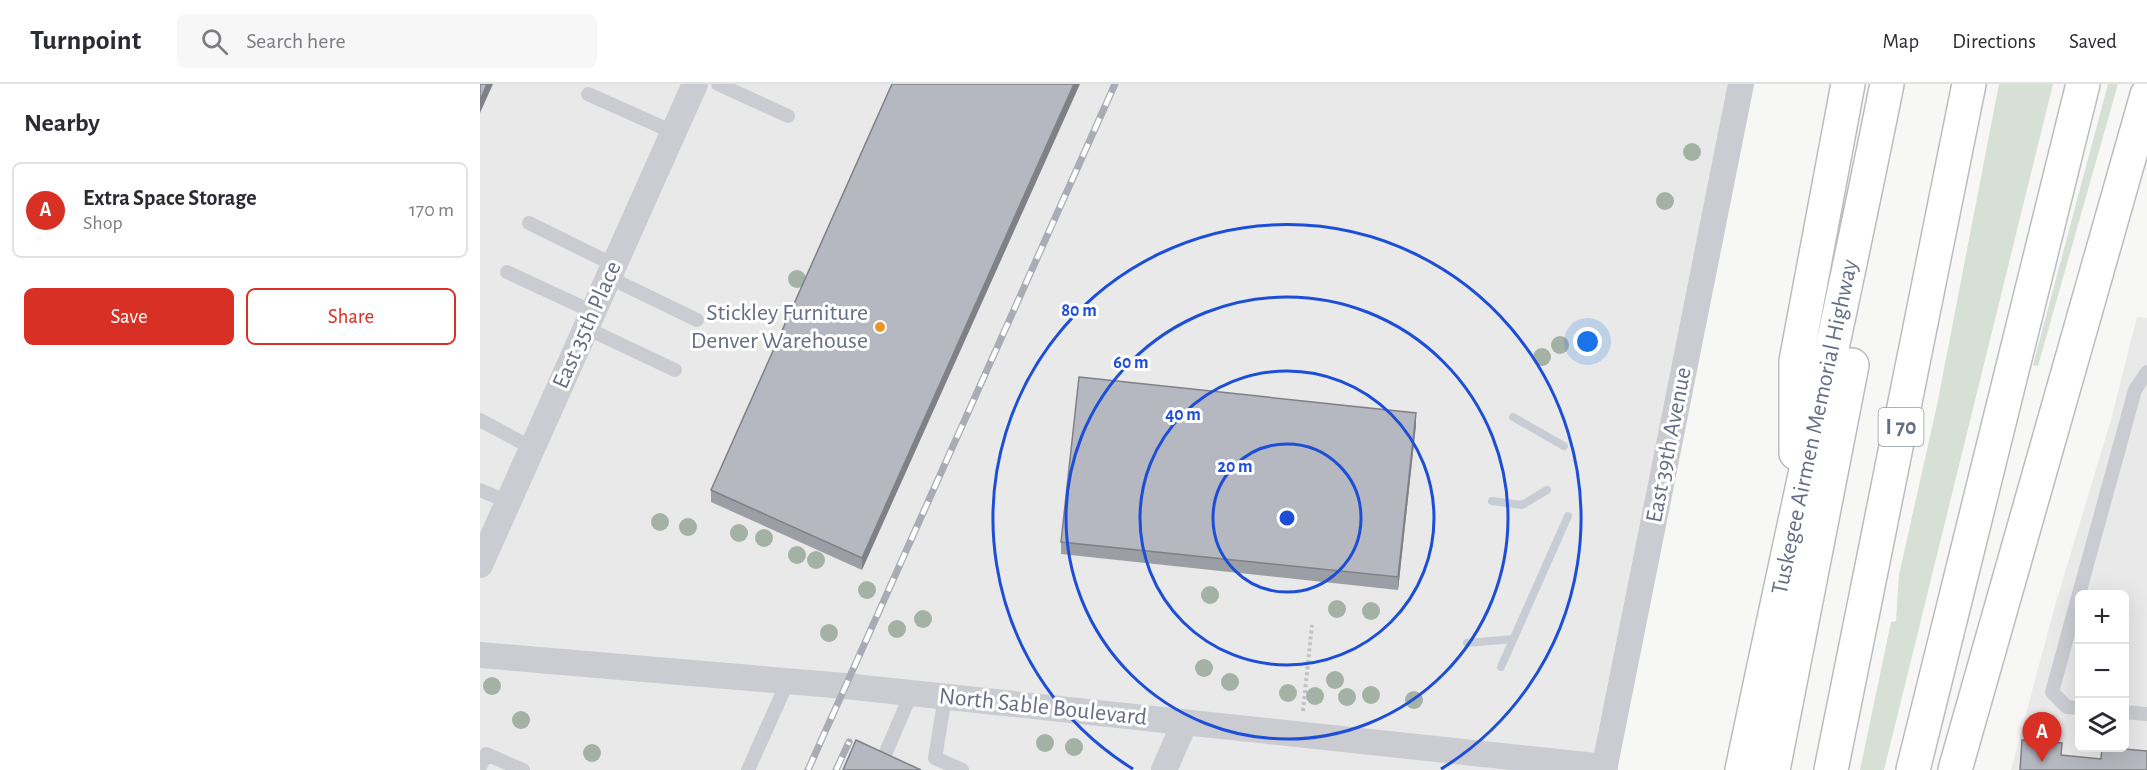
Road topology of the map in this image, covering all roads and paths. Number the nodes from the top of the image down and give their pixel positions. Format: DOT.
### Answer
graph roads {
  1 [pos="695,84"];
  2 [pos="718,84"];
  3 [pos="1741,84"];
  4 [pos="1848,84"];
  5 [pos="1887,84"];
  6 [pos="1909,84"];
  7 [pos="1970,84"];
  8 [pos="2083,84"];
  9 [pos="588,94"];
  10 [pos="2147,95"];
  11 [pos="788,116"];
  12 [pos="673,132"];
  13 [pos="529,223"];
  14 [pos="611,271"];
  15 [pos="507,272"];
  16 [pos="589,320"];
  17 [pos="697,320"];
  18 [pos="675,370"];
  19 [pos="2147,372"];
  20 [pos="480,420"];
  21 [pos="532,448"];
  22 [pos="480,490"];
  23 [pos="508,502"];
  24 [pos="1797,509"];
  25 [pos="480,565"];
  26 [pos="1312,625"];
  27 [pos="480,655"];
  28 [pos="788,681"];
  29 [pos="911,694"];
  30 [pos="945,697"];
  31 [pos="2075,708"];
  32 [pos="2129,712"];
  33 [pos="2147,714"];
  34 [pos="1185,722"];
  35 [pos="1300,733"];
  36 [pos="883,759"];
  37 [pos="480,767"];
  38 [pos="1605,768"];
  39 [pos="523,770"];
  40 [pos="748,770"];
  41 [pos="962,770"];
  42 [pos="1164,770"];
  43 [pos="1742,770"];
  44 [pos="1773,770"];
  45 [pos="1831,770"];
  46 [pos="1912,770"];
  47 [pos="1955,770"];
  1 -- 12 [label="street, East 35th Place"];
  2 -- 11 [label="lane"];
  3 -- 38 [label="street, East 39th Avenue"];
  4 -- 24 [label="highway"];
  5 -- 24 [label="highway, Tuskegee Airmen Memorial Highway"];
  6 -- 44 [label="highway"];
  7 -- 45 [label="highway, I 70"];
  8 -- 46 [label="highway"];
  9 -- 12 [label="lane"];
  10 -- 47 [label="highway"];
  12 -- 14 [label="street, East 35th Place"];
  13 -- 14 [label="lane"];
  14 -- 16 [label="street, East 35th Place"];
  14 -- 17 [label="lane"];
  15 -- 16 [label="lane"];
  16 -- 18 [label="lane"];
  16 -- 21 [label="street, East 35th Place"];
  19 -- 31 [label="lane"];
  20 -- 21 [label="lane"];
  21 -- 23 [label="street, East 35th Place"];
  22 -- 23 [label="lane"];
  23 -- 25 [label="street, East 35th Place"];
  24 -- 43 [label="highway, Tuskegee Airmen Memorial Highway"];
  26 -- 35 [label="path"];
  27 -- 28 [label="street, North Sable Boulevard"];
  28 -- 29 [label="street, North Sable Boulevard"];
  28 -- 40 [label="lane"];
  29 -- 30 [label="street, North Sable Boulevard"];
  29 -- 36 [label="lane"];
  30 -- 34 [label="street, North Sable Boulevard"];
  30 -- 41 [label="lane"];
  32 -- 33 [label="lane"];
  34 -- 35 [label="street, North Sable Boulevard"];
  34 -- 42 [label="street"];
  35 -- 38 [label="street, North Sable Boulevard"];
  37 -- 39 [label="lane"];
}
